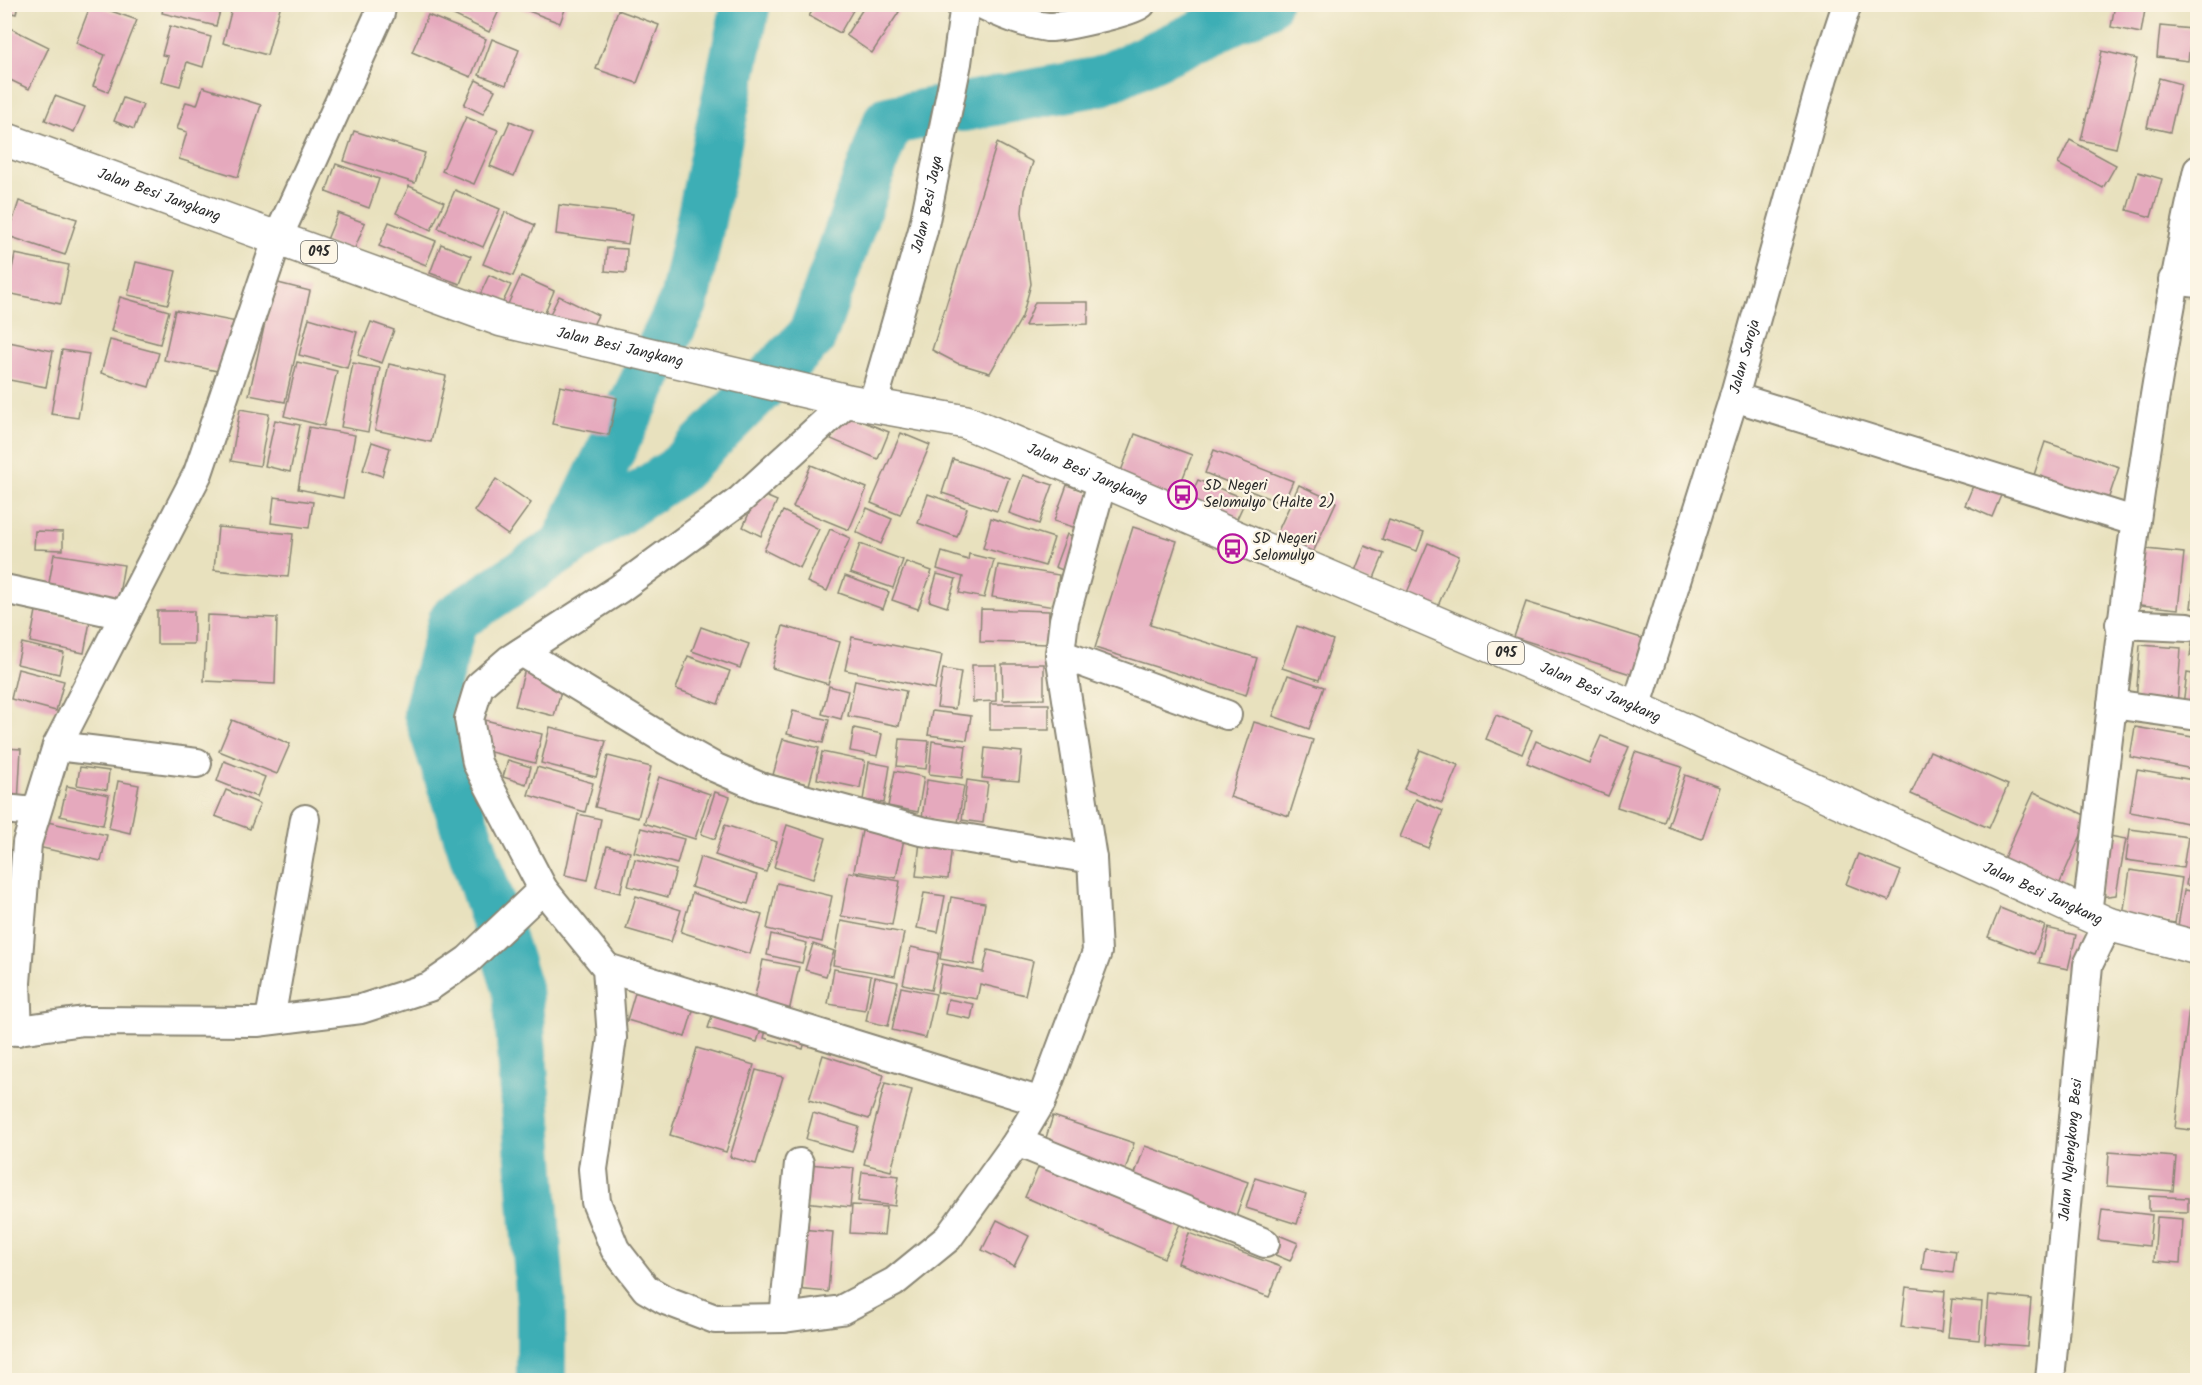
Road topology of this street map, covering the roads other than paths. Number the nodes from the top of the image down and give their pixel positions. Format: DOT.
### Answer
graph roads {
  1 [pos="381,4"];
  2 [pos="965,4"];
  3 [pos="981,4"];
  4 [pos="1141,4"];
  5 [pos="1847,4"];
  6 [pos="4,139"];
  7 [pos="2198,170"];
  8 [pos="278,237"];
  9 [pos="2185,281"];
  10 [pos="1734,397"];
  11 [pos="860,402"];
  12 [pos="1102,482"];
  13 [pos="2134,522"];
  14 [pos="4,589"];
  15 [pos="125,615"];
  16 [pos="2120,624"];
  17 [pos="2188,627"];
  18 [pos="522,652"];
  19 [pos="1060,654"];
  20 [pos="2112,704"];
  21 [pos="1636,708"];
  22 [pos="1227,715"];
  23 [pos="2198,717"];
  24 [pos="57,746"];
  25 [pos="196,763"];
  26 [pos="4,809"];
  27 [pos="34,812"];
  28 [pos="305,819"];
  29 [pos="1092,859"];
  30 [pos="543,890"];
  31 [pos="2098,919"];
  32 [pos="2198,948"];
  33 [pos="608,968"];
  34 [pos="270,1020"];
  35 [pos="11,1031"];
  36 [pos="1041,1102"];
  37 [pos="1017,1142"];
  38 [pos="800,1163"];
  39 [pos="1265,1243"];
  40 [pos="784,1318"];
  41 [pos="2050,1380"];
  1 -- 8 [label="street"];
  2 -- 11 [label="street, Jalan Besi Jaya"];
  3 -- 4 [label="street"];
  5 -- 10 [label="street, Jalan Saroja"];
  6 -- 8 [label="main road, Jalan Besi Jangkang / 095"];
  7 -- 9 [label="street, Jalan Nglengkong Besi"];
  8 -- 11 [label="main road, Jalan Besi Jangkang / 095"];
  8 -- 15 [label="street"];
  9 -- 13 [label="street, Jalan Nglengkong Besi"];
  10 -- 13 [label="street"];
  10 -- 21 [label="street, Jalan Saroja"];
  11 -- 12 [label="main road, Jalan Besi Jangkang / 095"];
  11 -- 18 [label="street"];
  12 -- 19 [label="street"];
  12 -- 21 [label="main road, Jalan Besi Jangkang / 095"];
  13 -- 16 [label="street, Jalan Nglengkong Besi"];
  14 -- 15 [label="street"];
  15 -- 24 [label="street"];
  16 -- 17 [label="street"];
  16 -- 20 [label="street, Jalan Nglengkong Besi"];
  18 -- 29 [label="street"];
  18 -- 30 [label="street"];
  19 -- 22 [label="street"];
  19 -- 29 [label="street"];
  20 -- 23 [label="street"];
  20 -- 31 [label="street, Jalan Nglengkong Besi"];
  21 -- 31 [label="main road, Jalan Besi Jangkang / 095"];
  24 -- 25 [label="street"];
  24 -- 27 [label="street"];
  26 -- 27 [label="street"];
  27 -- 35 [label="street"];
  28 -- 34 [label="street"];
  29 -- 36 [label="street"];
  30 -- 33 [label="street"];
  30 -- 34 [label="street"];
  31 -- 32 [label="main road, Jalan Besi Jangkang / 095"];
  31 -- 41 [label="street, Jalan Nglengkong Besi"];
  33 -- 36 [label="street"];
  33 -- 40 [label="street"];
  34 -- 35 [label="street"];
  36 -- 37 [label="street"];
  37 -- 39 [label="street"];
  37 -- 40 [label="street"];
  38 -- 40 [label="street"];
}
